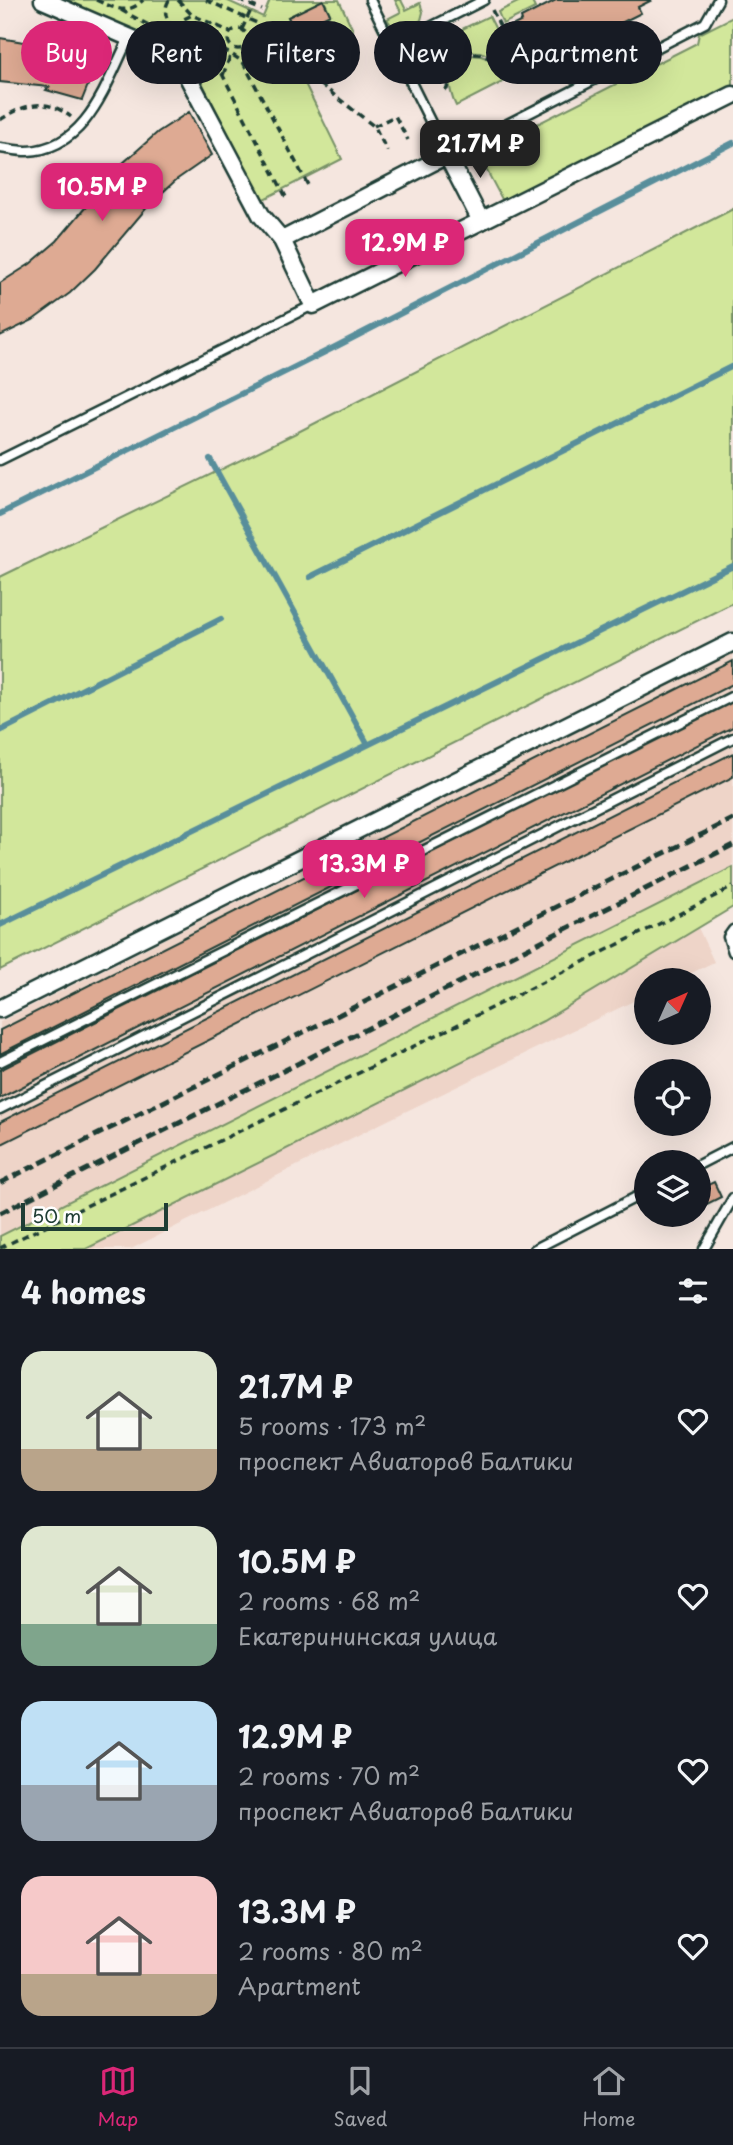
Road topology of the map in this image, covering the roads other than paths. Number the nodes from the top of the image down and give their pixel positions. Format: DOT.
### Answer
graph roads {
  1 [pos="43,0"];
  2 [pos="370,0"];
  3 [pos="484,0"];
  4 [pos="718,0"];
  5 [pos="380,21"];
  6 [pos="442,21"];
  7 [pos="126,37"];
  8 [pos="126,44"];
  9 [pos="192,84"];
  10 [pos="411,84"];
  11 [pos="733,95"];
  12 [pos="0,148"];
  13 [pos="446,155"];
  14 [pos="481,221"];
  15 [pos="282,240"];
  16 [pos="313,305"];
  17 [pos="0,460"];
  18 [pos="733,642"];
  19 [pos="733,696"];
  20 [pos="733,738"];
  21 [pos="733,930"];
  22 [pos="733,952"];
  23 [pos="0,1009"];
  24 [pos="0,1062"];
  25 [pos="0,1109"];
  26 [pos="733,1147"];
  27 [pos="711,1158"];
  28 [pos="634,1198"];
  29 [pos="733,1198"];
  30 [pos="535,1249"];
  31 [pos="704,1249"];
  1 -- 7 [label="street"];
  2 -- 5 [label="lane"];
  3 -- 6 [label="lane"];
  4 -- 13 [label="lane"];
  8 -- 12 [label="lane"];
  9 -- 15 [label="street"];
  10 -- 13 [label="lane"];
  11 -- 14 [label="street"];
  13 -- 14 [label="street"];
  13 -- 15 [label="street"];
  14 -- 16 [label="street"];
  15 -- 16 [label="street"];
  16 -- 17 [label="lane"];
  18 -- 23 [label="street"];
  19 -- 24 [label="lane"];
  20 -- 25 [label="lane"];
  21 -- 22 [label="lane"];
  26 -- 27 [label="lane"];
  28 -- 30 [label="lane"];
  29 -- 31 [label="lane"];
}
